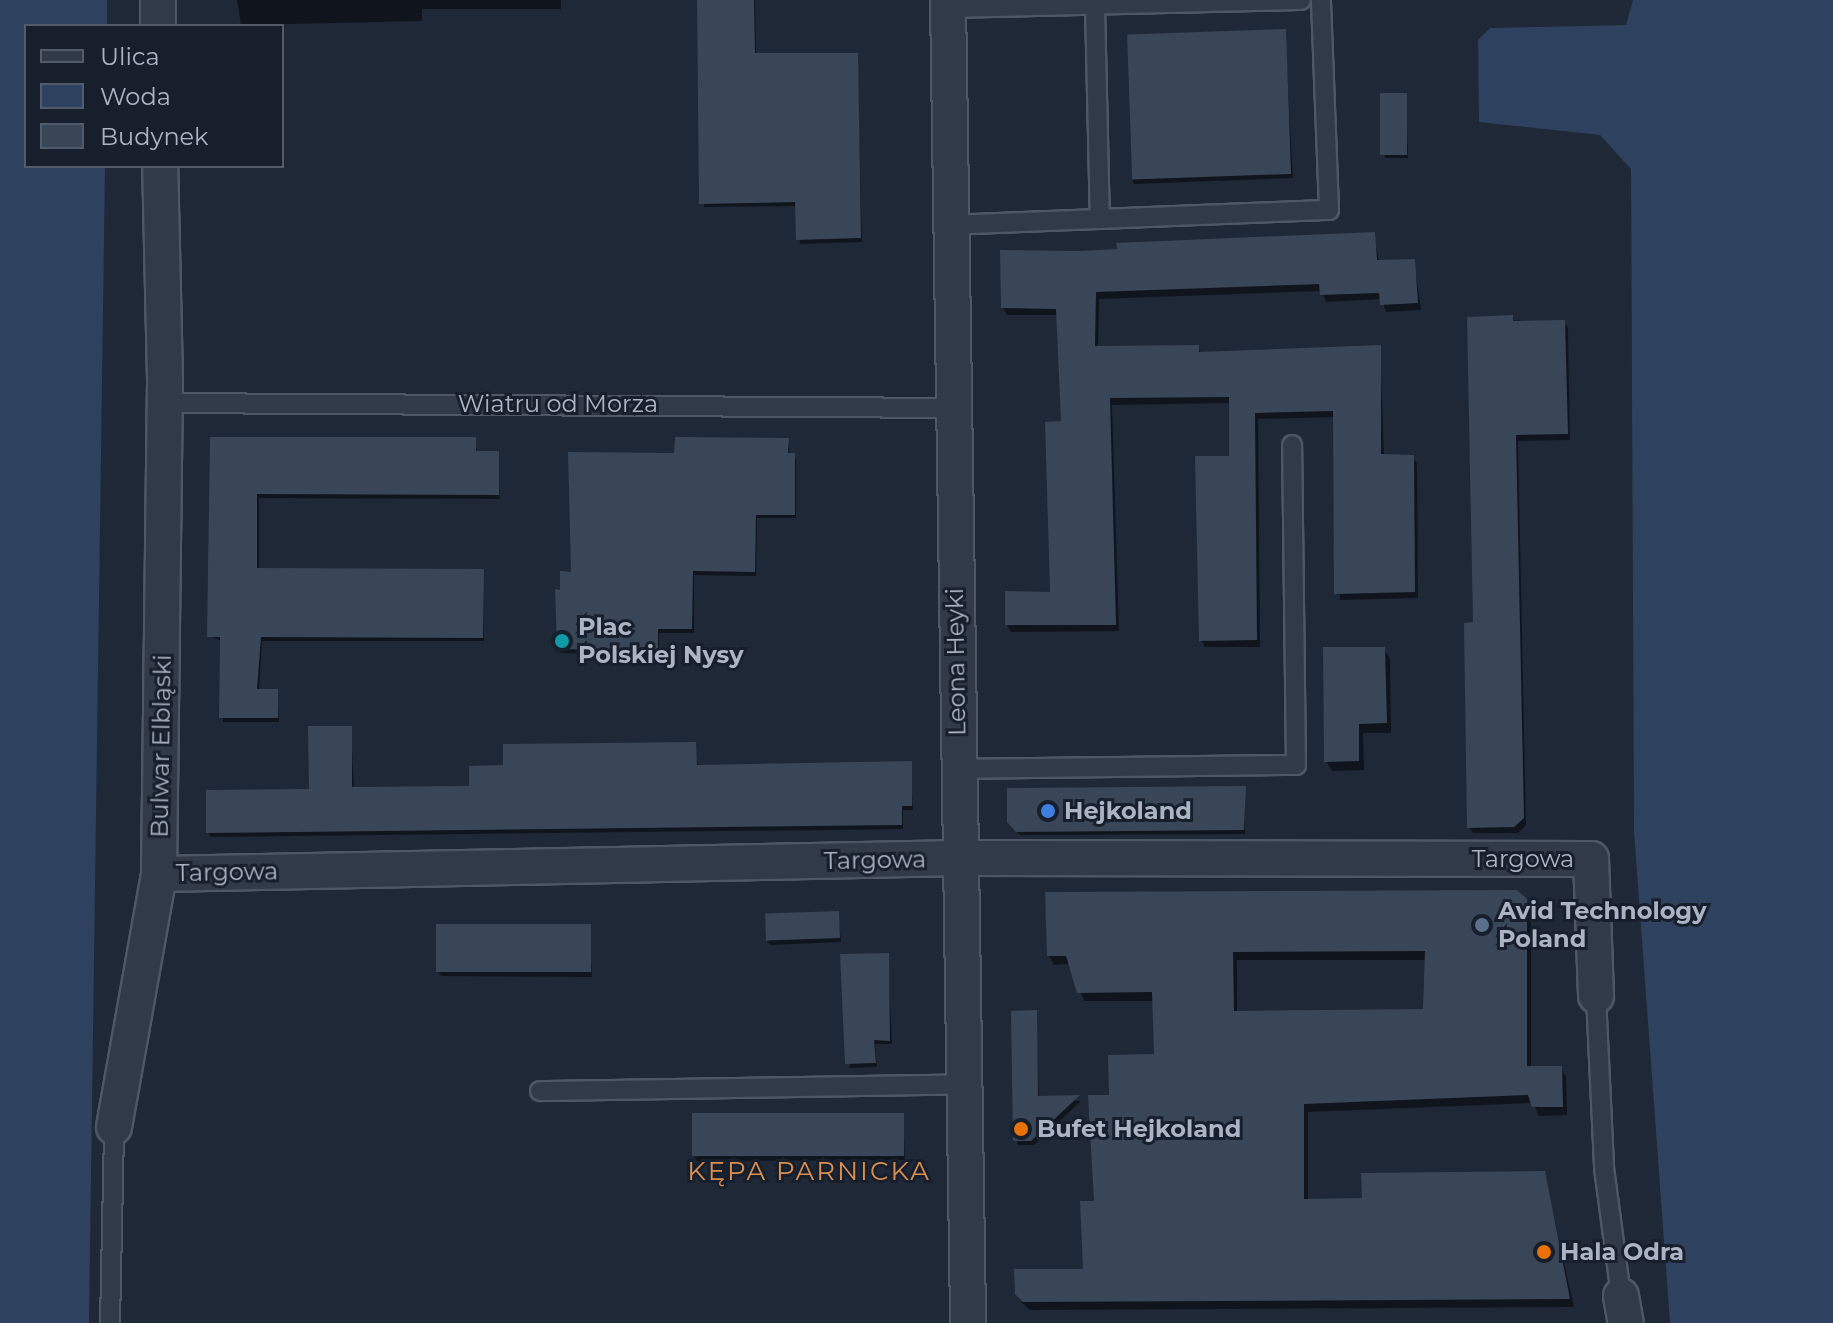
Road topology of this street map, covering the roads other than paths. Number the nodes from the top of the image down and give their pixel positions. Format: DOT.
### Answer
graph roads {
  1 [pos="158,0"];
  2 [pos="1301,0"];
  3 [pos="1321,0"];
  4 [pos="948,4"];
  5 [pos="1095,5"];
  6 [pos="158,24"];
  7 [pos="160,168"];
  8 [pos="1100,219"];
  9 [pos="950,225"];
  10 [pos="164,403"];
  11 [pos="952,408"];
  12 [pos="1292,445"];
  13 [pos="958,769"];
  14 [pos="960,858"];
  15 [pos="159,874"];
  16 [pos="1596,996"];
  17 [pos="964,1084"];
  18 [pos="540,1091"];
  19 [pos="114,1127"];
  20 [pos="1624,1310"];
  21 [pos="110,1323"];
  22 [pos="968,1323"];
  1 -- 6 [label="street"];
  2 -- 5 [label="lane"];
  3 -- 8 [label="lane"];
  4 -- 5 [label="lane"];
  4 -- 9 [label="street, Leona Heyki"];
  5 -- 8 [label="lane"];
  7 -- 10 [label="street, Bulwar Elbląski"];
  8 -- 9 [label="lane"];
  9 -- 11 [label="street, Leona Heyki"];
  10 -- 11 [label="lane, Wiatru od Morza"];
  10 -- 15 [label="street, Bulwar Elbląski"];
  11 -- 13 [label="street, Leona Heyki"];
  12 -- 13 [label="lane"];
  13 -- 14 [label="street, Leona Heyki"];
  14 -- 15 [label="street, Targowa"];
  14 -- 16 [label="street, Targowa"];
  14 -- 17 [label="street, Leona Heyki"];
  15 -- 19 [label="street, Bulwar Elbląski"];
  16 -- 20 [label="lane"];
  17 -- 18 [label="lane"];
  17 -- 22 [label="street, Leona Heyki"];
  19 -- 21 [label="lane, Bulwar Elbląski"];
}
